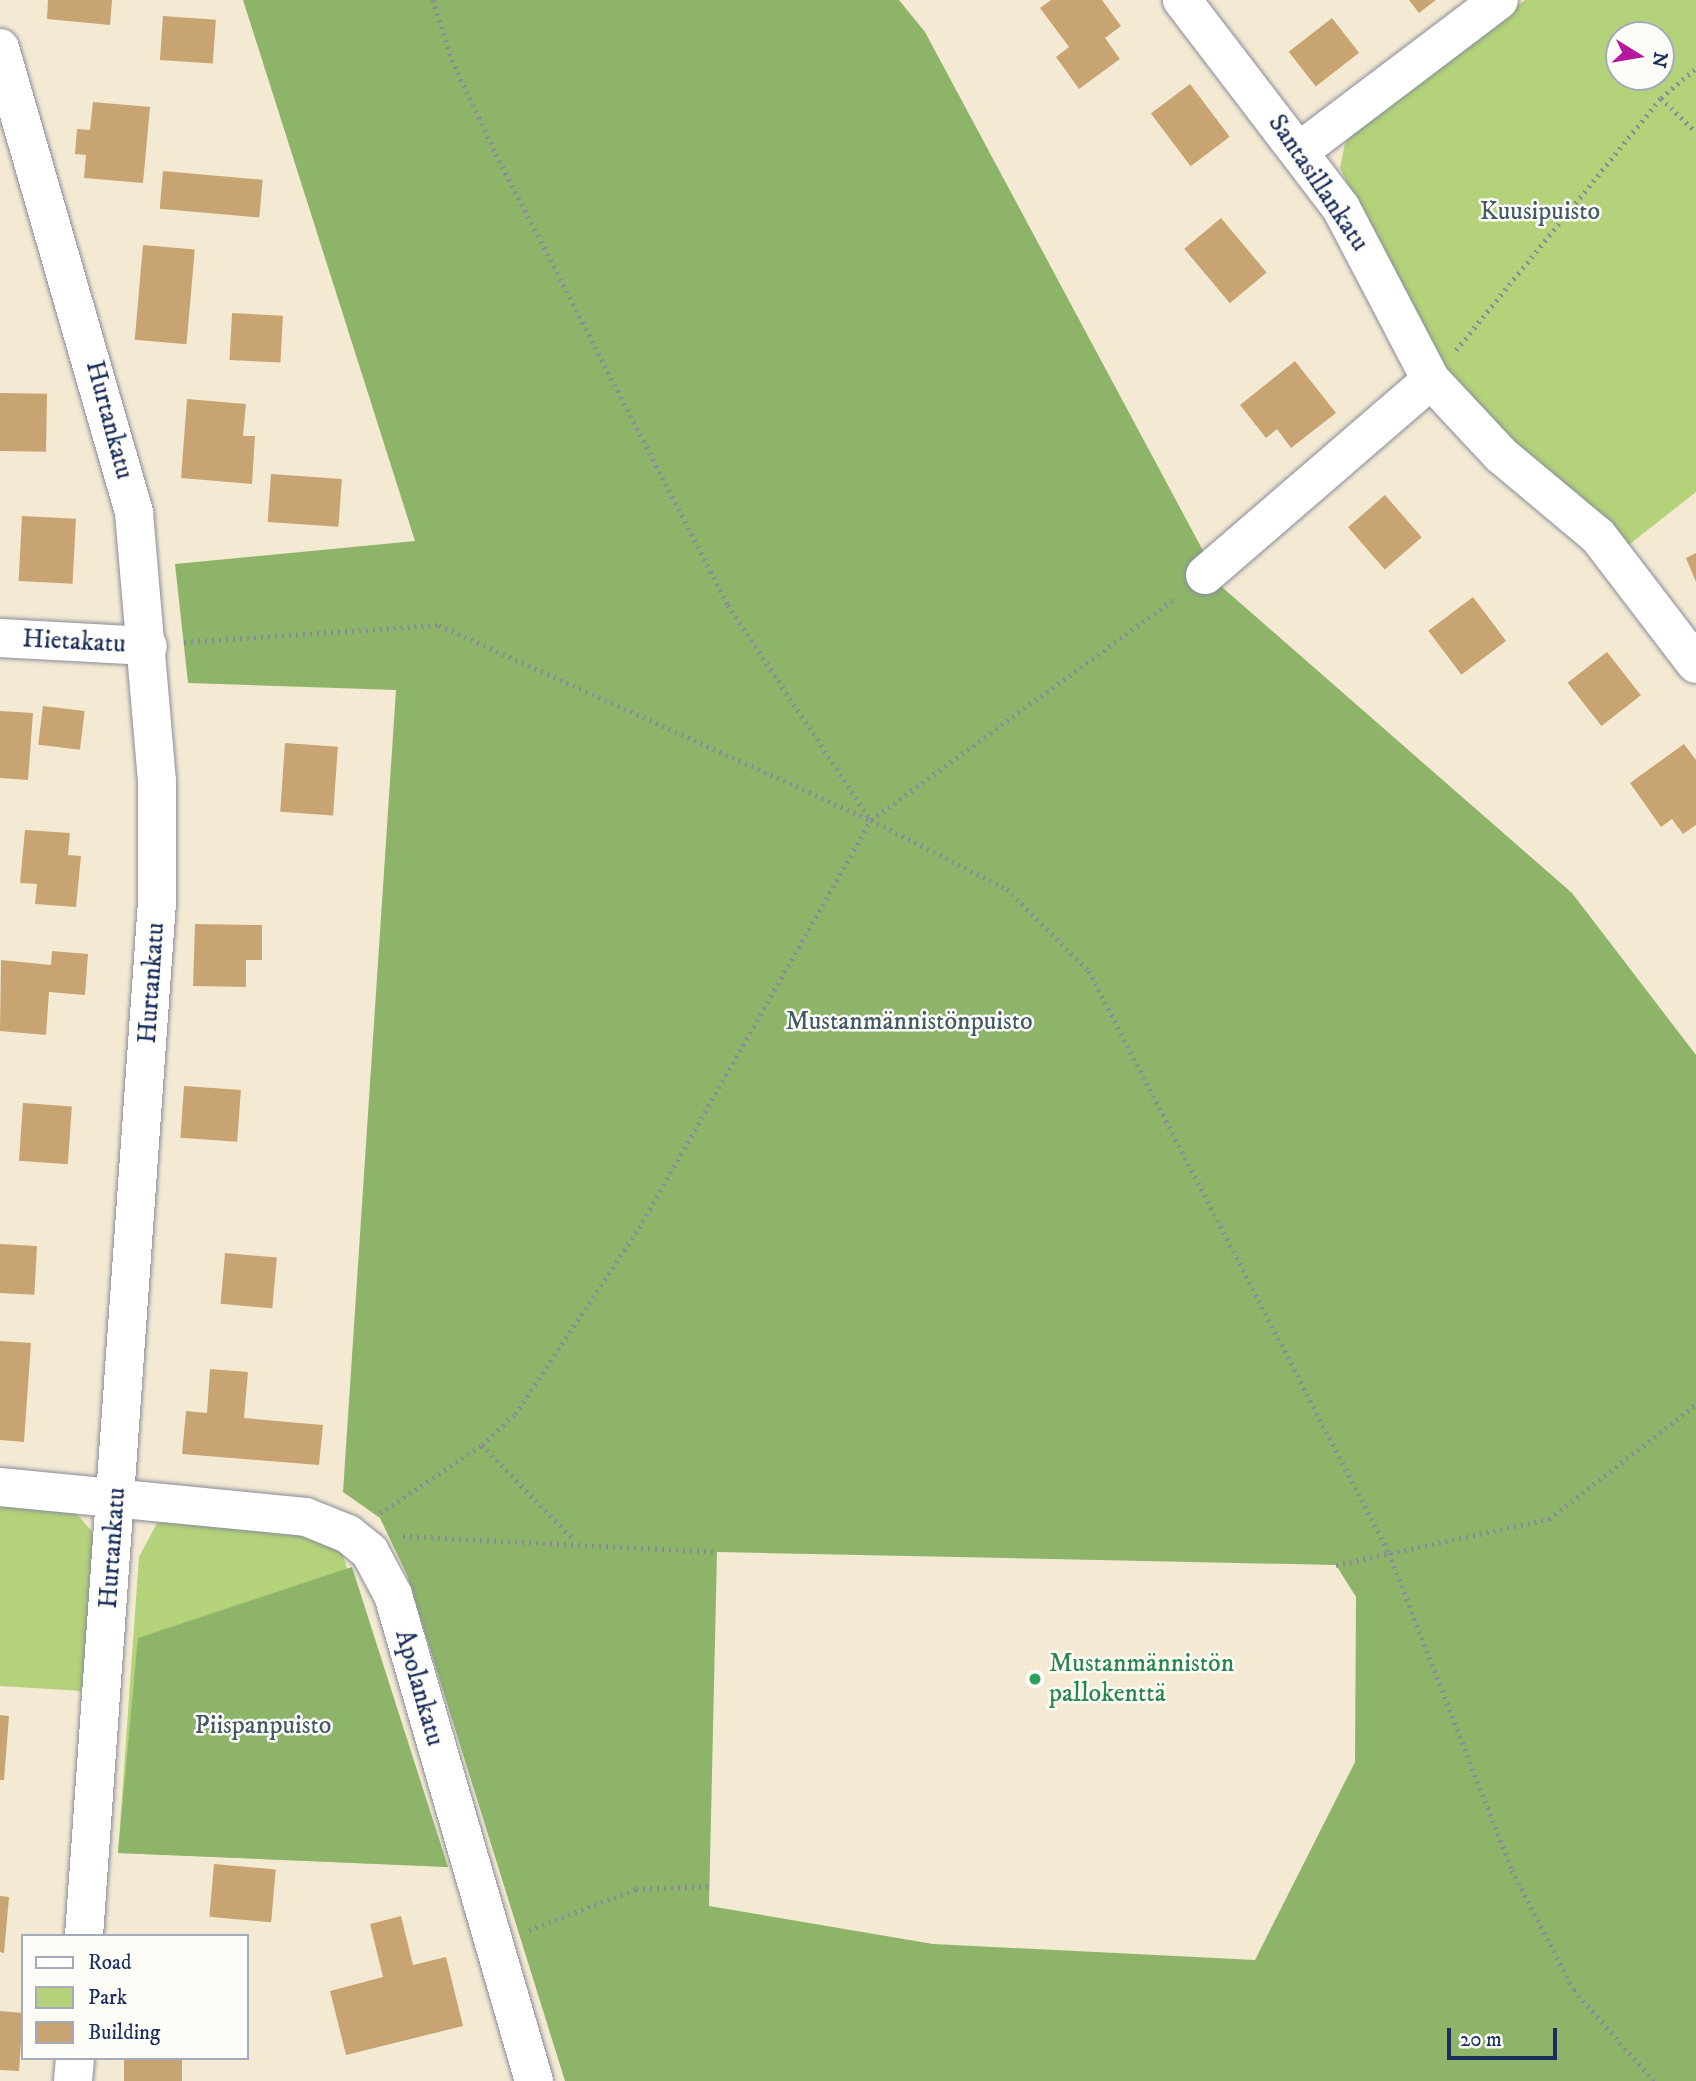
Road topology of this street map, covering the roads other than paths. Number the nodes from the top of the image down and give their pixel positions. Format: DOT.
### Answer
graph roads {
  1 [pos="1182,0"];
  2 [pos="1499,0"];
  3 [pos="0,48"];
  4 [pos="1301,150"];
  5 [pos="1431,380"];
  6 [pos="1205,575"];
  7 [pos="0,638"];
  8 [pos="148,646"];
  9 [pos="1696,664"];
  10 [pos="0,1487"];
  11 [pos="117,1495"];
  12 [pos="84,1934"];
  13 [pos="75,2060"];
  14 [pos="74,2081"];
  15 [pos="534,2081"];
  1 -- 4 [label="street, Santasillankatu"];
  2 -- 4 [label="street"];
  3 -- 8 [label="street, Hurtankatu"];
  4 -- 5 [label="street, Santasillankatu"];
  5 -- 6 [label="street"];
  5 -- 9 [label="street, Santasillankatu"];
  7 -- 8 [label="street, Hietakatu"];
  8 -- 11 [label="street, Hurtankatu"];
  10 -- 11 [label="street"];
  11 -- 12 [label="street, Hurtankatu"];
  11 -- 15 [label="street, Apolankatu"];
  13 -- 14 [label="street"];
}
